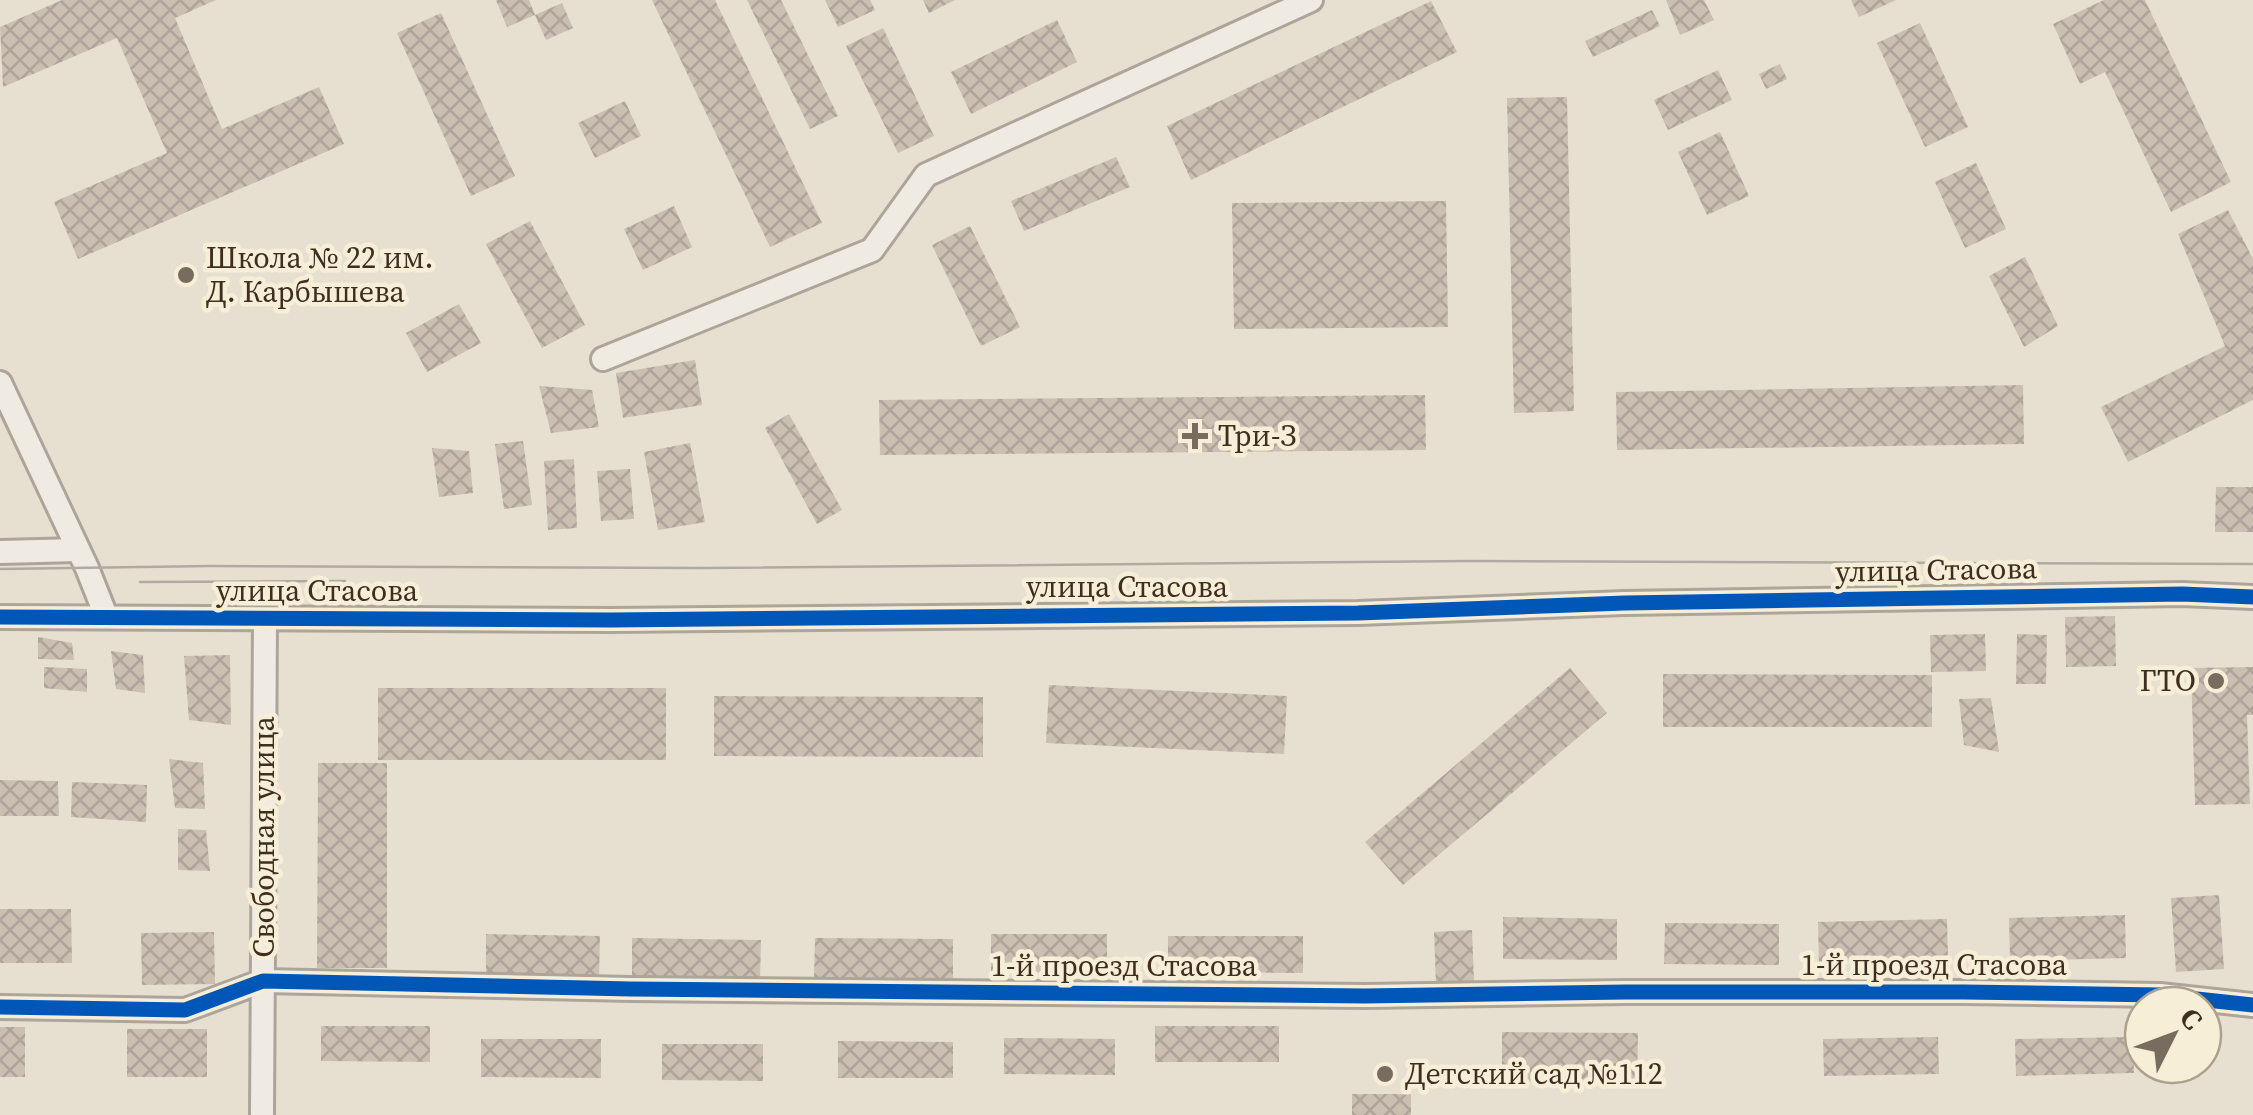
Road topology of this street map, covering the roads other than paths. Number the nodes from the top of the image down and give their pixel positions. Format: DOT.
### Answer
graph roads {
  1 [pos="1311,0"];
  2 [pos="603,360"];
  3 [pos="0,383"];
  4 [pos="78,550"];
  5 [pos="0,552"];
  6 [pos="2253,598"];
  7 [pos="106,616"];
  8 [pos="0,617"];
  9 [pos="265,619"];
  10 [pos="263,981"];
  11 [pos="2253,1005"];
  12 [pos="0,1008"];
  13 [pos="262,1115"];
  1 -- 2 [label="street"];
  3 -- 4 [label="street"];
  4 -- 5 [label="street"];
  4 -- 7 [label="street"];
  6 -- 9 [label="street, улица Стасова"];
  7 -- 8 [label="street, улица Стасова"];
  7 -- 9 [label="street, улица Стасова"];
  9 -- 10 [label="street, Свободная улица"];
  10 -- 11 [label="street, 1-й проезд Стасова"];
  10 -- 12 [label="street, 1-й проезд Стасова"];
  10 -- 13 [label="street, Свободная улица"];
}
